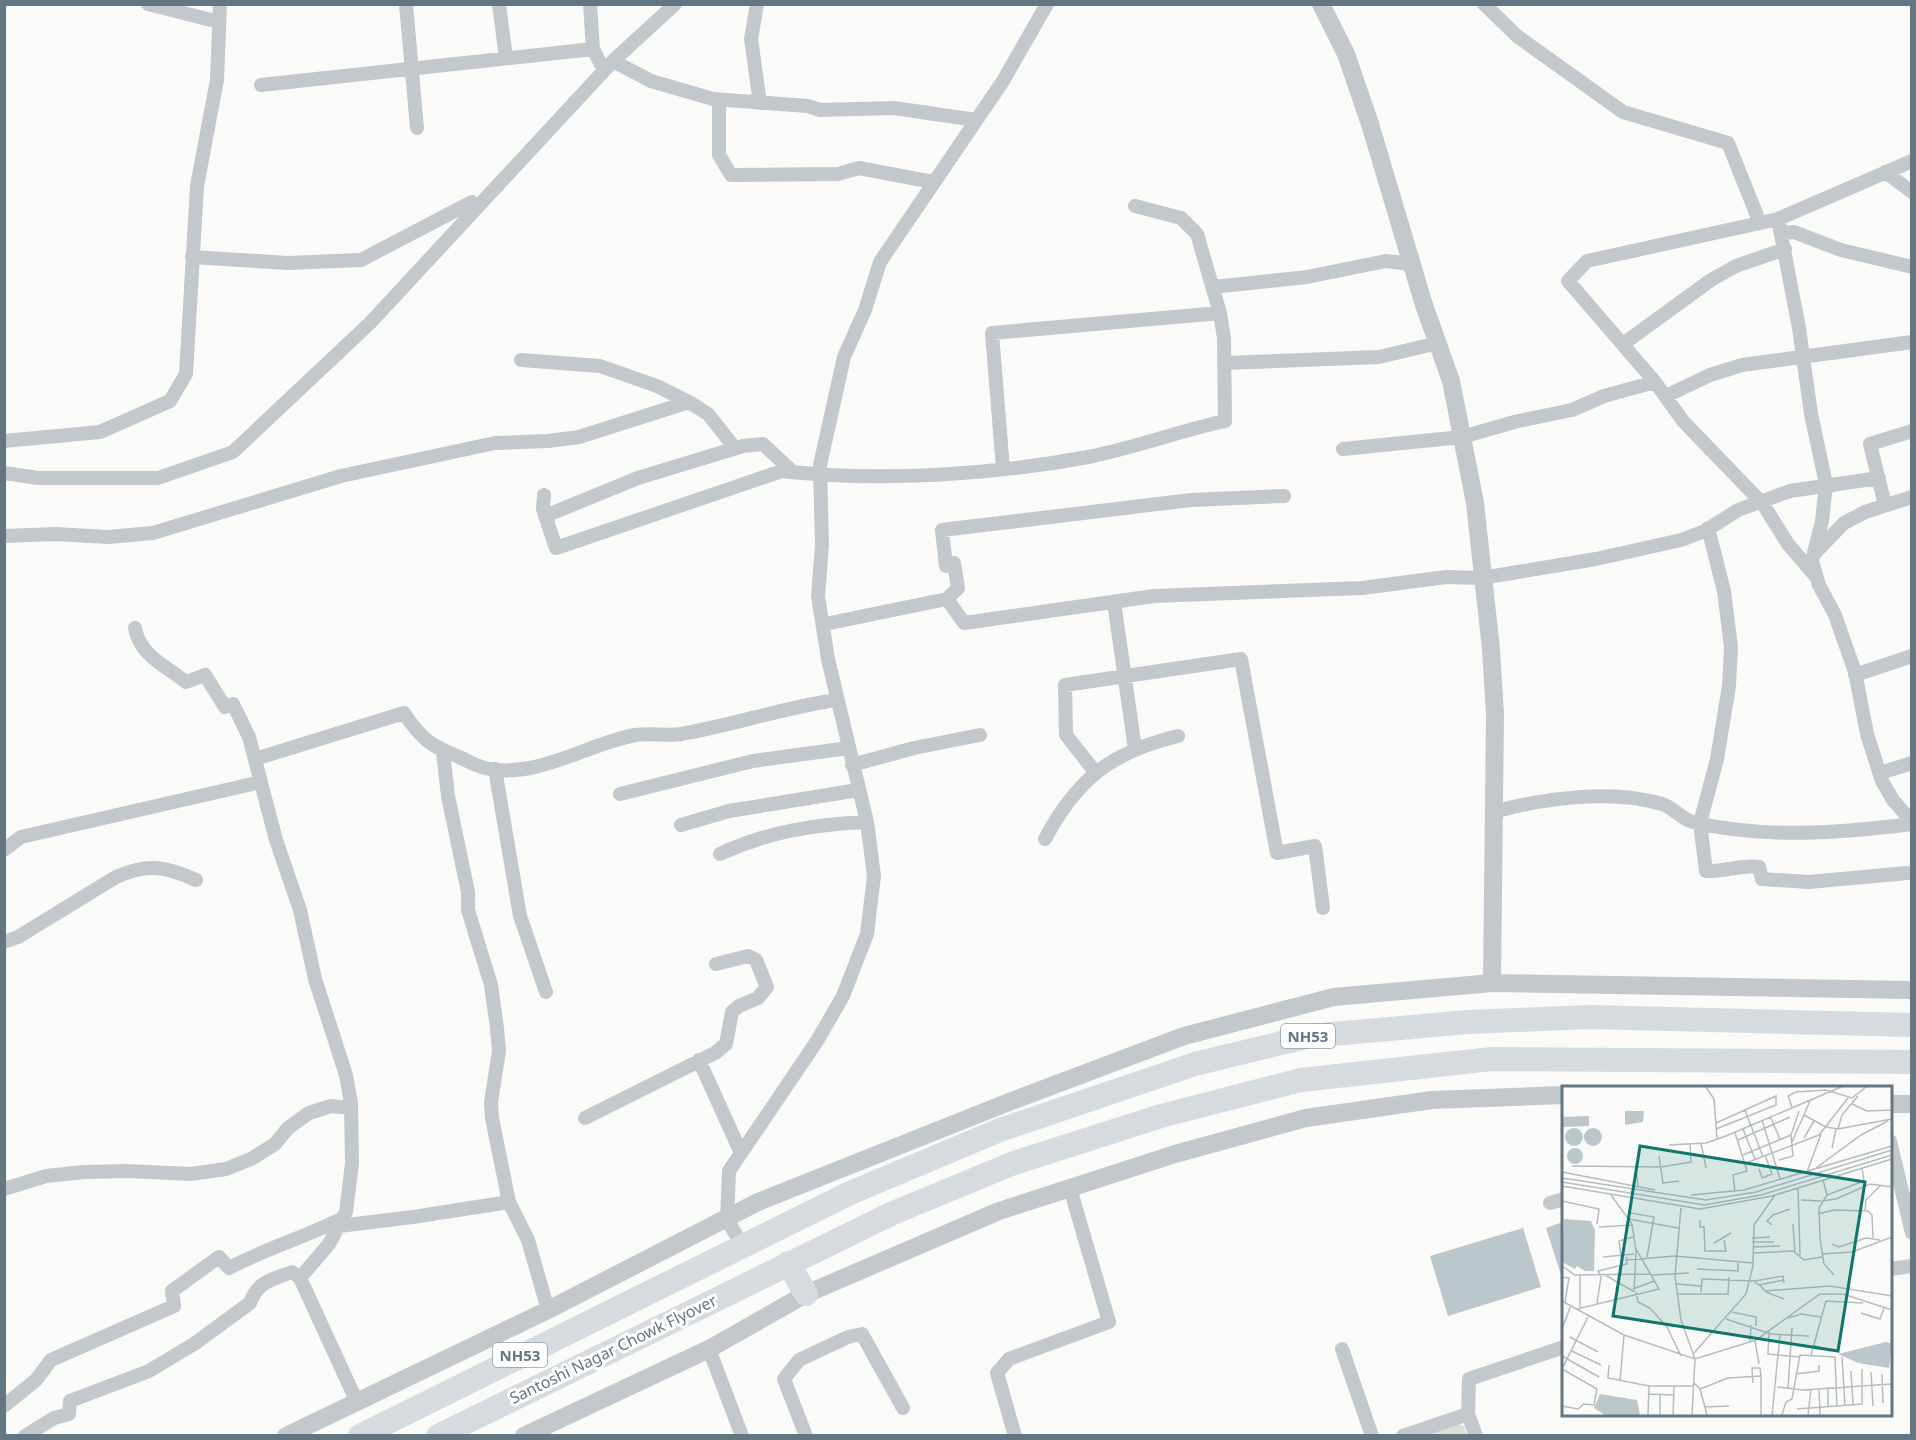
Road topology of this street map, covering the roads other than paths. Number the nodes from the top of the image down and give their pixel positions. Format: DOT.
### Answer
graph roads {
  1 [pos="148,4"];
  2 [pos="220,4"];
  3 [pos="406,4"];
  4 [pos="499,4"];
  5 [pos="590,4"];
  6 [pos="675,4"];
  7 [pos="757,4"];
  8 [pos="1047,4"];
  9 [pos="1321,4"];
  10 [pos="1484,4"];
  11 [pos="219,22"];
  12 [pos="593,49"];
  13 [pos="506,58"];
  14 [pos="609,65"];
  15 [pos="411,68"];
  16 [pos="261,85"];
  17 [pos="719,100"];
  18 [pos="760,103"];
  19 [pos="976,120"];
  20 [pos="417,128"];
  21 [pos="1911,161"];
  22 [pos="1885,172"];
  23 [pos="933,182"];
  24 [pos="489,192"];
  25 [pos="1911,192"];
  26 [pos="1135,206"];
  27 [pos="1760,223"];
  28 [pos="1780,226"];
  29 [pos="1785,249"];
  30 [pos="192,257"];
  31 [pos="1412,264"];
  32 [pos="1911,267"];
  33 [pos="1213,287"];
  34 [pos="1220,313"];
  35 [pos="1911,342"];
  36 [pos="1438,343"];
  37 [pos="1623,344"];
  38 [pos="1803,357"];
  39 [pos="521,360"];
  40 [pos="1224,363"];
  41 [pos="1655,382"];
  42 [pos="1666,396"];
  43 [pos="690,402"];
  44 [pos="1911,431"];
  45 [pos="1462,437"];
  46 [pos="4,441"];
  47 [pos="735,448"];
  48 [pos="1343,449"];
  49 [pos="1003,469"];
  50 [pos="793,472"];
  51 [pos="4,473"];
  52 [pos="821,476"];
  53 [pos="1879,478"];
  54 [pos="1826,488"];
  55 [pos="544,495"];
  56 [pos="1284,496"];
  57 [pos="1911,497"];
  58 [pos="1760,501"];
  59 [pos="1885,505"];
  60 [pos="545,516"];
  61 [pos="1708,528"];
  62 [pos="4,536"];
  63 [pos="1814,554"];
  64 [pos="1482,578"];
  65 [pos="1817,578"];
  66 [pos="947,599"];
  67 [pos="1114,602"];
  68 [pos="825,624"];
  69 [pos="135,628"];
  70 [pos="1911,656"];
  71 [pos="1855,675"];
  72 [pos="1125,676"];
  73 [pos="837,700"];
  74 [pos="980,735"];
  75 [pos="1178,736"];
  76 [pos="848,748"];
  77 [pos="1135,749"];
  78 [pos="443,752"];
  79 [pos="255,759"];
  80 [pos="1911,763"];
  81 [pos="852,765"];
  82 [pos="495,769"];
  83 [pos="1096,773"];
  84 [pos="1880,774"];
  85 [pos="261,782"];
  86 [pos="858,790"];
  87 [pos="620,794"];
  88 [pos="1494,812"];
  89 [pos="867,822"];
  90 [pos="1700,823"];
  91 [pos="1911,823"];
  92 [pos="681,825"];
  93 [pos="1045,839"];
  94 [pos="4,850"];
  95 [pos="720,854"];
  96 [pos="1907,873"];
  97 [pos="196,880"];
  98 [pos="1323,908"];
  99 [pos="4,942"];
  100 [pos="716,964"];
  101 [pos="1492,982"];
  102 [pos="1911,990"];
  103 [pos="546,992"];
  104 [pos="1911,1025"];
  105 [pos="699,1060"];
  106 [pos="1911,1062"];
  107 [pos="1562,1095"];
  108 [pos="1892,1104"];
  109 [pos="1911,1104"];
  110 [pos="351,1108"];
  111 [pos="585,1118"];
  112 [pos="1892,1150"];
  113 [pos="741,1154"];
  114 [pos="1070,1188"];
  115 [pos="4,1189"];
  116 [pos="509,1202"];
  117 [pos="728,1220"];
  118 [pos="341,1222"];
  119 [pos="1911,1233"];
  120 [pos="744,1246"];
  121 [pos="788,1263"];
  122 [pos="1911,1266"];
  123 [pos="1892,1269"];
  124 [pos="300,1278"];
  125 [pos="806,1294"];
  126 [pos="548,1311"];
  127 [pos="1562,1347"];
  128 [pos="709,1349"];
  129 [pos="1342,1349"];
  130 [pos="357,1402"];
  131 [pos="4,1406"];
  132 [pos="903,1408"];
  133 [pos="1468,1414"];
  134 [pos="25,1436"];
  135 [pos="286,1436"];
  136 [pos="360,1436"];
  137 [pos="438,1436"];
  138 [pos="524,1436"];
  139 [pos="742,1436"];
  140 [pos="806,1436"];
  141 [pos="1015,1436"];
  142 [pos="1372,1436"];
  143 [pos="1403,1436"];
  144 [pos="1476,1436"];
  1 -- 11 [label="street"];
  2 -- 11 [label="street"];
  3 -- 15 [label="street"];
  4 -- 13 [label="street"];
  5 -- 12 [label="street"];
  6 -- 14 [label="street"];
  7 -- 18 [label="street"];
  8 -- 19 [label="street"];
  9 -- 31 [label="street"];
  10 -- 27 [label="street"];
  11 -- 30 [label="street"];
  12 -- 13 [label="street"];
  12 -- 14 [label="street"];
  13 -- 15 [label="street"];
  14 -- 17 [label="street"];
  14 -- 24 [label="street"];
  15 -- 16 [label="street"];
  15 -- 20 [label="street"];
  17 -- 18 [label="street"];
  17 -- 23 [label="street"];
  18 -- 19 [label="street"];
  19 -- 23 [label="street"];
  21 -- 22 [label="street"];
  22 -- 25 [label="street"];
  22 -- 28 [label="street"];
  23 -- 52 [label="street"];
  24 -- 30 [label="street"];
  24 -- 51 [label="street"];
  26 -- 33 [label="street"];
  27 -- 28 [label="street"];
  27 -- 37 [label="street"];
  28 -- 29 [label="street"];
  28 -- 32 [label="street"];
  29 -- 37 [label="street"];
  29 -- 38 [label="street"];
  30 -- 46 [label="street"];
  31 -- 33 [label="street"];
  31 -- 36 [label="street"];
  33 -- 34 [label="street"];
  34 -- 40 [label="street"];
  34 -- 49 [label="street"];
  35 -- 38 [label="street"];
  36 -- 40 [label="street"];
  36 -- 45 [label="street"];
  37 -- 41 [label="street"];
  38 -- 42 [label="street"];
  38 -- 54 [label="street"];
  39 -- 43 [label="street"];
  40 -- 49 [label="street"];
  41 -- 42 [label="street"];
  41 -- 45 [label="street"];
  42 -- 58 [label="street"];
  43 -- 47 [label="street"];
  43 -- 62 [label="street"];
  44 -- 53 [label="street"];
  45 -- 48 [label="street"];
  45 -- 64 [label="street"];
  47 -- 50 [label="street"];
  47 -- 60 [label="street"];
  49 -- 52 [label="street"];
  50 -- 52 [label="street"];
  50 -- 60 [label="street"];
  52 -- 68 [label="street"];
  53 -- 54 [label="street"];
  53 -- 59 [label="street"];
  54 -- 58 [label="street"];
  54 -- 63 [label="street"];
  55 -- 60 [label="street"];
  56 -- 66 [label="street"];
  57 -- 59 [label="street"];
  58 -- 61 [label="street"];
  58 -- 65 [label="street"];
  59 -- 63 [label="street"];
  61 -- 64 [label="street"];
  61 -- 90 [label="street"];
  63 -- 65 [label="street"];
  64 -- 67 [label="street"];
  64 -- 88 [label="street"];
  65 -- 71 [label="street"];
  66 -- 67 [label="street"];
  66 -- 68 [label="street"];
  67 -- 72 [label="street"];
  68 -- 73 [label="street"];
  69 -- 79 [label="street"];
  70 -- 71 [label="street"];
  71 -- 84 [label="street"];
  72 -- 77 [label="street"];
  72 -- 83 [label="street"];
  72 -- 98 [label="street"];
  73 -- 76 [label="street"];
  73 -- 82 [label="street"];
  74 -- 81 [label="street"];
  75 -- 77 [label="street"];
  76 -- 81 [label="street"];
  76 -- 87 [label="street"];
  77 -- 83 [label="street"];
  78 -- 79 [label="street"];
  78 -- 82 [label="street"];
  78 -- 116 [label="street"];
  79 -- 85 [label="street"];
  80 -- 84 [label="street"];
  81 -- 86 [label="street"];
  82 -- 103 [label="street"];
  83 -- 93 [label="street"];
  84 -- 91 [label="street"];
  85 -- 94 [label="street"];
  85 -- 110 [label="street"];
  86 -- 89 [label="street"];
  86 -- 92 [label="street"];
  88 -- 90 [label="street"];
  88 -- 101 [label="street"];
  89 -- 95 [label="street"];
  89 -- 113 [label="street"];
  90 -- 91 [label="street"];
  90 -- 96 [label="street"];
  97 -- 99 [label="street"];
  100 -- 105 [label="street"];
  101 -- 102 [label="street"];
  101 -- 117 [label="street"];
  104 -- 120 [label="highway, NH53"];
  105 -- 111 [label="street"];
  105 -- 113 [label="street"];
  106 -- 121 [label="highway, NH53"];
  107 -- 114 [label="street"];
  108 -- 109 [label="street"];
  110 -- 115 [label="street"];
  110 -- 118 [label="street"];
  112 -- 119 [label="street"];
  113 -- 117 [label="street"];
  114 -- 125 [label="street"];
  114 -- 141 [label="street"];
  116 -- 118 [label="street"];
  116 -- 126 [label="street"];
  117 -- 120 [label="street"];
  117 -- 126 [label="street"];
  118 -- 124 [label="street"];
  118 -- 131 [label="street"];
  120 -- 136 [label="highway, NH53"];
  121 -- 125 [label="highway"];
  121 -- 137 [label="highway, Santoshi Nagar Chowk Flyover / NH53"];
  122 -- 123 [label="street"];
  124 -- 130 [label="street"];
  124 -- 134 [label="street"];
  125 -- 128 [label="street"];
  126 -- 130 [label="street"];
  127 -- 133 [label="street"];
  128 -- 138 [label="street"];
  128 -- 139 [label="street"];
  129 -- 142 [label="street"];
  130 -- 135 [label="street"];
  132 -- 140 [label="street"];
  133 -- 143 [label="street"];
  133 -- 144 [label="street"];
}
